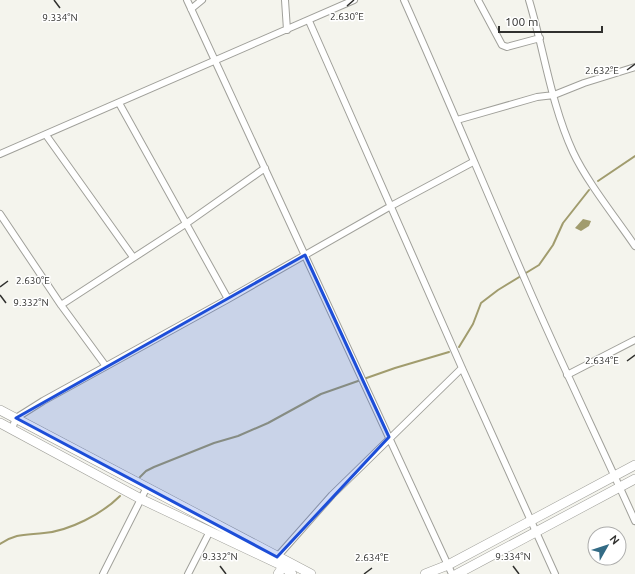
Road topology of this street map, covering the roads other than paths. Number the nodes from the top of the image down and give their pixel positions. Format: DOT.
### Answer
graph roads {
  1 [pos="187,0"];
  2 [pos="202,0"];
  3 [pos="285,0"];
  4 [pos="354,0"];
  5 [pos="404,0"];
  6 [pos="478,0"];
  7 [pos="529,0"];
  8 [pos="191,9"];
  9 [pos="309,21"];
  10 [pos="287,30"];
  11 [pos="540,38"];
  12 [pos="216,62"];
  13 [pos="635,67"];
  14 [pos="554,95"];
  15 [pos="119,103"];
  16 [pos="458,120"];
  17 [pos="46,134"];
  18 [pos="0,154"];
  19 [pos="473,162"];
  20 [pos="265,168"];
  21 [pos="391,206"];
  22 [pos="0,214"];
  23 [pos="187,223"];
  24 [pos="635,246"];
  25 [pos="305,255"];
  26 [pos="133,257"];
  27 [pos="228,299"];
  28 [pos="61,305"];
  29 [pos="635,340"];
  30 [pos="105,365"];
  31 [pos="462,368"];
  32 [pos="567,375"];
  33 [pos="0,410"];
  34 [pos="16,418"];
  35 [pos="0,423"];
  36 [pos="12,429"];
  37 [pos="389,437"];
  38 [pos="635,465"];
  39 [pos="614,476"];
  40 [pos="635,479"];
  41 [pos="147,487"];
  42 [pos="620,487"];
  43 [pos="141,499"];
  44 [pos="531,520"];
  45 [pos="635,521"];
  46 [pos="536,531"];
  47 [pos="209,532"];
  48 [pos="277,557"];
  49 [pos="448,565"];
  50 [pos="282,567"];
  51 [pos="103,574"];
  52 [pos="188,574"];
  53 [pos="292,574"];
  54 [pos="311,574"];
  55 [pos="425,574"];
  56 [pos="452,574"];
  57 [pos="457,574"];
  58 [pos="555,574"];
  1 -- 8 [label="street"];
  2 -- 8 [label="street"];
  3 -- 10 [label="street"];
  4 -- 9 [label="street"];
  5 -- 16 [label="street"];
  6 -- 11 [label="street"];
  7 -- 11 [label="street"];
  8 -- 12 [label="street"];
  9 -- 10 [label="street"];
  9 -- 21 [label="street"];
  10 -- 12 [label="street"];
  11 -- 14 [label="street"];
  12 -- 15 [label="street"];
  12 -- 20 [label="street"];
  13 -- 14 [label="street"];
  14 -- 16 [label="street"];
  14 -- 24 [label="street"];
  15 -- 17 [label="street"];
  15 -- 23 [label="street"];
  16 -- 19 [label="street"];
  17 -- 18 [label="street"];
  17 -- 26 [label="street"];
  19 -- 21 [label="street"];
  19 -- 32 [label="street"];
  20 -- 23 [label="street"];
  20 -- 25 [label="street"];
  21 -- 25 [label="street"];
  21 -- 31 [label="street"];
  22 -- 28 [label="street"];
  23 -- 26 [label="street"];
  23 -- 27 [label="street"];
  25 -- 27 [label="street"];
  25 -- 37 [label="street"];
  26 -- 28 [label="street"];
  27 -- 30 [label="street"];
  28 -- 30 [label="street"];
  29 -- 32 [label="street"];
  30 -- 34 [label="street"];
  31 -- 37 [label="street"];
  31 -- 44 [label="street"];
  32 -- 39 [label="street"];
  33 -- 34 [label="street"];
  34 -- 36 [label="street"];
  34 -- 41 [label="street"];
  35 -- 36 [label="street"];
  36 -- 43 [label="street"];
  37 -- 48 [label="street"];
  37 -- 49 [label="street"];
  38 -- 39 [label="street"];
  39 -- 42 [label="street"];
  39 -- 44 [label="street"];
  40 -- 42 [label="street"];
  41 -- 43 [label="street"];
  41 -- 48 [label="street"];
  42 -- 45 [label="street"];
  42 -- 46 [label="street"];
  43 -- 47 [label="street"];
  43 -- 51 [label="street"];
  44 -- 46 [label="street"];
  44 -- 49 [label="street"];
  46 -- 57 [label="street"];
  46 -- 58 [label="street"];
  47 -- 50 [label="street"];
  47 -- 52 [label="street"];
  48 -- 50 [label="street"];
  49 -- 55 [label="street"];
  49 -- 56 [label="street"];
  50 -- 53 [label="street"];
  50 -- 54 [label="street"];
}
